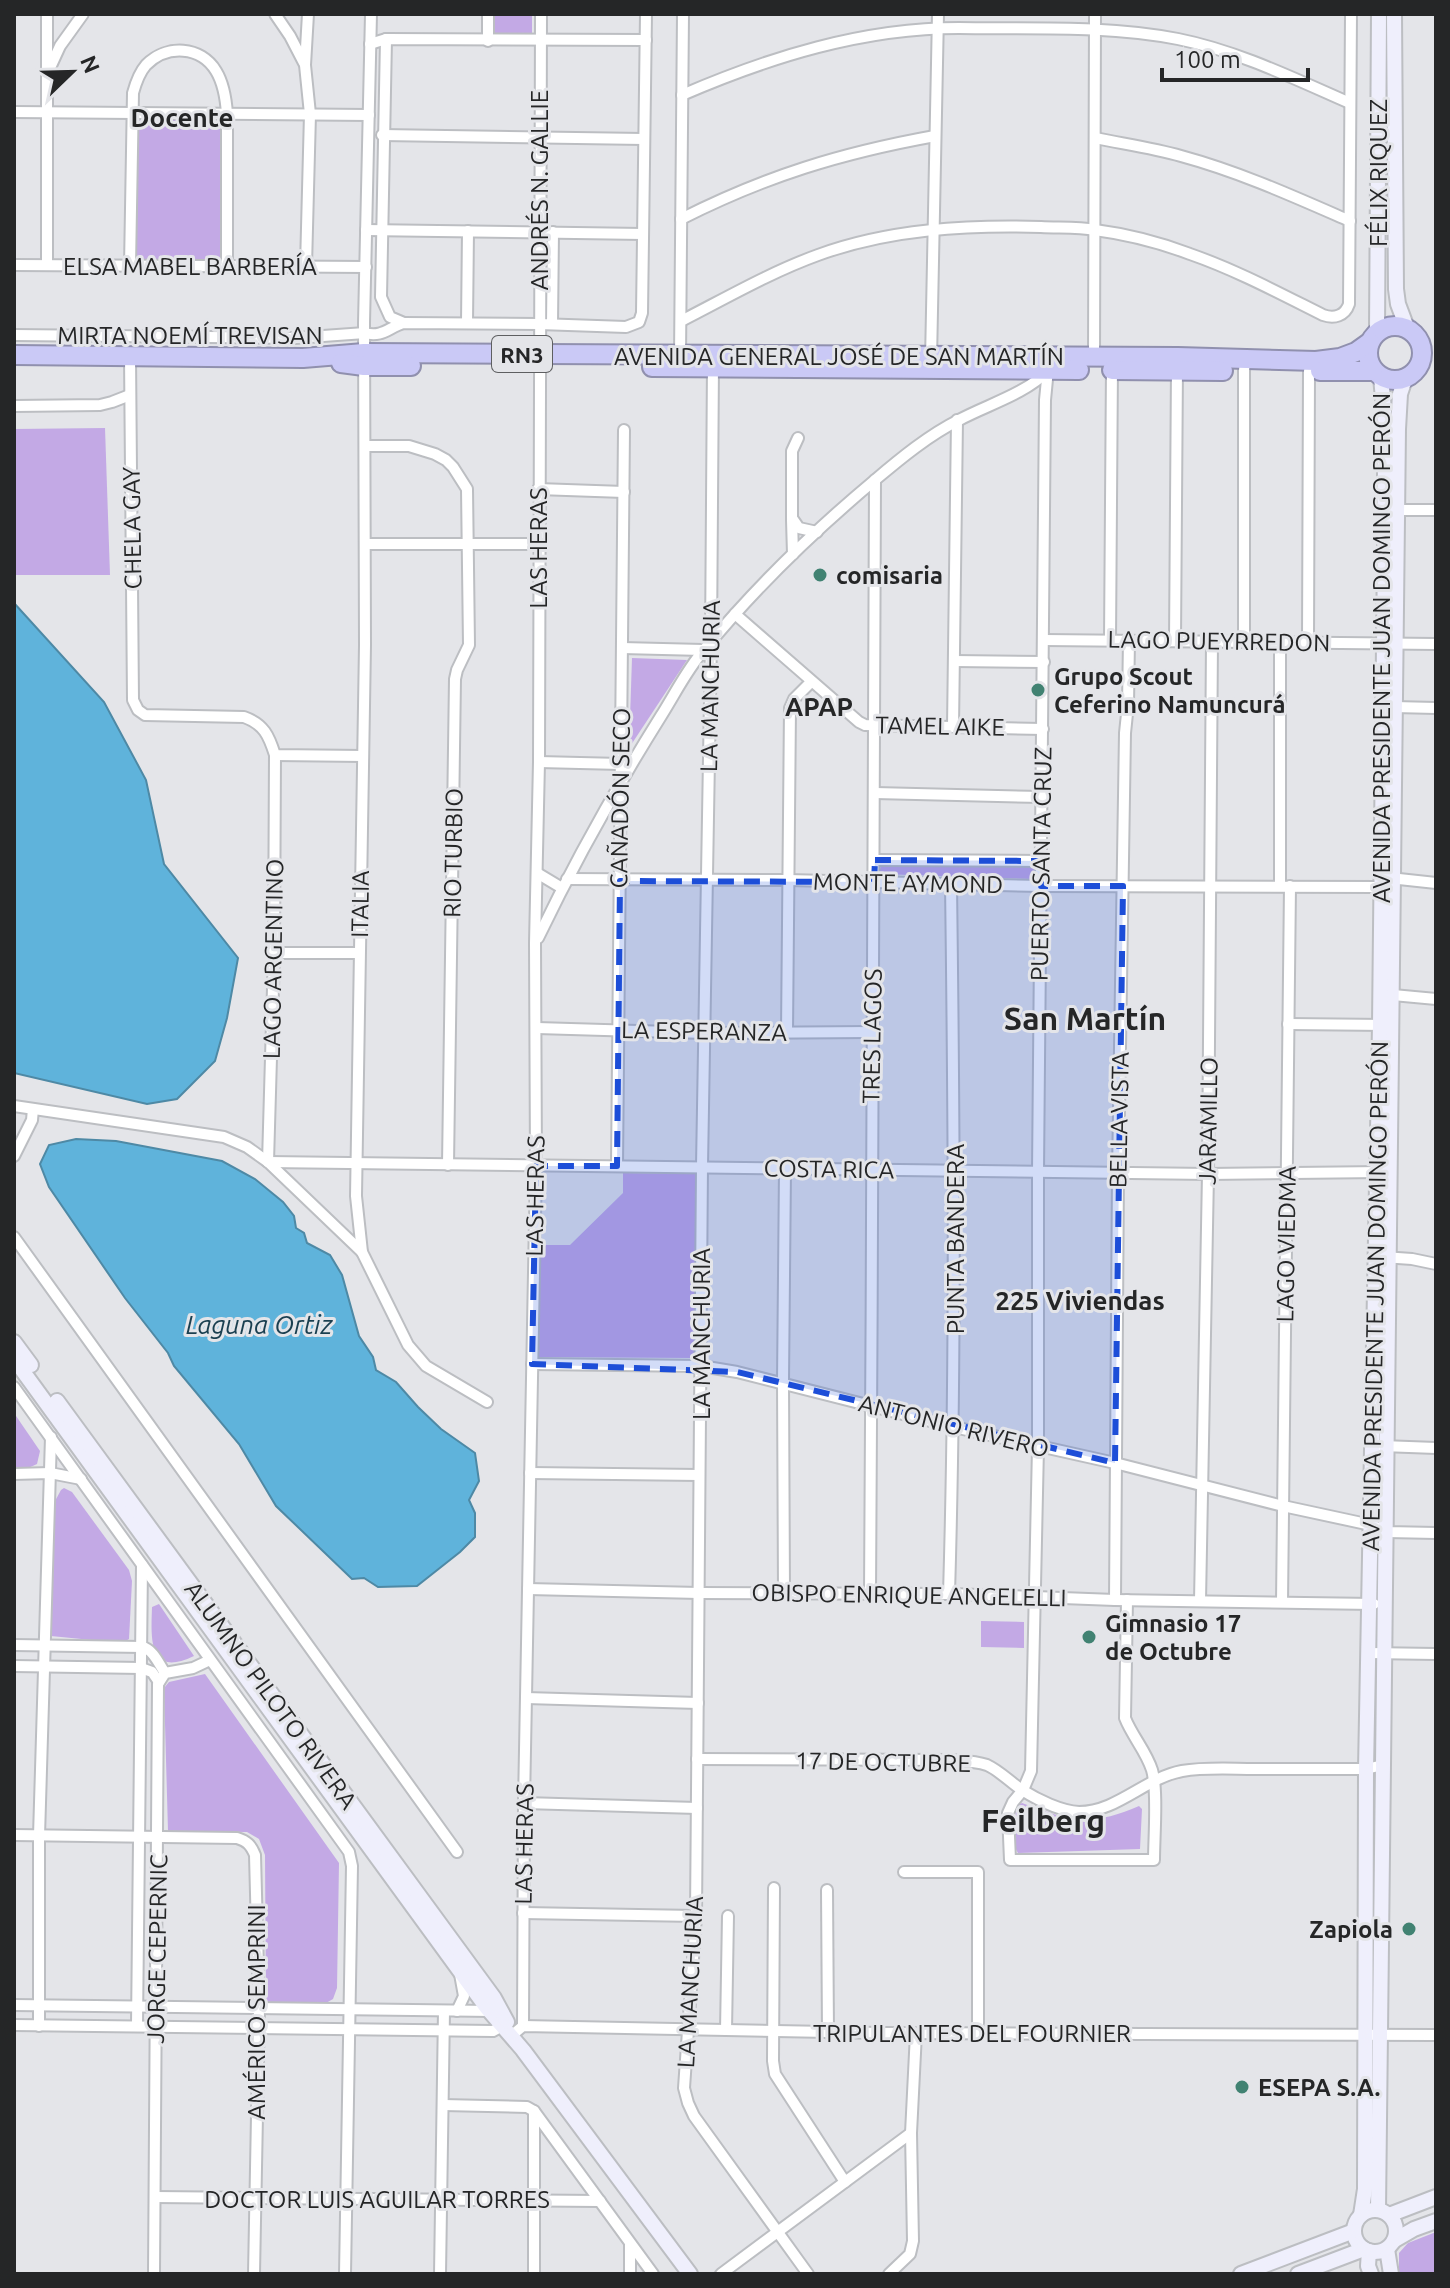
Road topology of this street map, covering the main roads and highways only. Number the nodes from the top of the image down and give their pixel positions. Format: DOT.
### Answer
graph roads {
  1 [pos="1379,14"];
  2 [pos="1394,14"];
  3 [pos="1413,334"];
  4 [pos="1373,337"];
  5 [pos="1436,352"];
  6 [pos="14,355"];
  7 [pos="1106,362"];
  8 [pos="1048,364"];
  9 [pos="1244,365"];
  10 [pos="1377,374"];
  11 [pos="1436,375"];
  12 [pos="1409,376"];
  13 [pos="1391,510"];
  14 [pos="1389,643"];
  15 [pos="1386,884"];
  16 [pos="1382,1257"];
  17 [pos="14,1342"];
  18 [pos="14,1359"];
  19 [pos="1378,1604"];
  20 [pos="1377,1654"];
  21 [pos="494,2010"];
  22 [pos="1373,2035"];
  23 [pos="1436,2197"];
  24 [pos="1383,2212"];
  25 [pos="1361,2215"];
  26 [pos="1436,2221"];
  27 [pos="1354,2231"];
  28 [pos="1391,2244"];
  29 [pos="1366,2250"];
  30 [pos="690,2274"];
  31 [pos="1241,2274"];
  32 [pos="1298,2274"];
  33 [pos="1371,2274"];
  34 [pos="1391,2274"];
  1 -- 4 [label="main road, FÉLIX RIQUEZ"];
  2 -- 3 [label="main road, FÉLIX RIQUEZ"];
  3 -- 4 [label="highway, AVENIDA GENERAL JOSÉ DE SAN MARTÍN"];
  3 -- 5 [label="highway"];
  3 -- 12 [label="highway"];
  4 -- 9 [label="highway, AVENIDA GENERAL JOSÉ DE SAN MARTÍN"];
  4 -- 10 [label="highway"];
  6 -- 8 [label="highway, AVENIDA GENERAL JOSÉ DE SAN MARTÍN / RN3"];
  7 -- 8 [label="highway, AVENIDA GENERAL JOSÉ DE SAN MARTÍN"];
  7 -- 8 [label="highway, AVENIDA GENERAL JOSÉ DE SAN MARTÍN"];
  7 -- 9 [label="highway, AVENIDA GENERAL JOSÉ DE SAN MARTÍN"];
  9 -- 10 [label="highway, AVENIDA GENERAL JOSÉ DE SAN MARTÍN"];
  10 -- 12 [label="highway, AVENIDA GENERAL JOSÉ DE SAN MARTÍN"];
  10 -- 13 [label="main road, AVENIDA PRESIDENTE JUAN DOMINGO PERÓN"];
  11 -- 12 [label="highway, AVENIDA GENERAL JOSÉ DE SAN MARTÍN"];
  12 -- 13 [label="main road, AVENIDA PRESIDENTE JUAN DOMINGO PERÓN"];
  13 -- 14 [label="main road, AVENIDA PRESIDENTE JUAN DOMINGO PERÓN"];
  14 -- 15 [label="main road, AVENIDA PRESIDENTE JUAN DOMINGO PERÓN"];
  14 -- 15 [label="main road, AVENIDA PRESIDENTE JUAN DOMINGO PERÓN"];
  15 -- 16 [label="main road, AVENIDA PRESIDENTE JUAN DOMINGO PERÓN"];
  16 -- 19 [label="main road, AVENIDA PRESIDENTE JUAN DOMINGO PERÓN"];
  16 -- 19 [label="main road, AVENIDA PRESIDENTE JUAN DOMINGO PERÓN"];
  17 -- 21 [label="main road, ALUMNO PILOTO RIVERA"];
  18 -- 21 [label="main road, ALUMNO PILOTO RIVERA"];
  19 -- 20 [label="main road, AVENIDA PRESIDENTE JUAN DOMINGO PERÓN"];
  20 -- 22 [label="main road, AVENIDA PRESIDENTE JUAN DOMINGO PERÓN"];
  20 -- 22 [label="main road, AVENIDA PRESIDENTE JUAN DOMINGO PERÓN"];
  21 -- 30 [label="main road, ALUMNO PILOTO RIVERA"];
  22 -- 24 [label="main road, AVENIDA PRESIDENTE JUAN DOMINGO PERÓN"];
  22 -- 25 [label="main road, AVENIDA PRESIDENTE JUAN DOMINGO PERÓN"];
  23 -- 24 [label="main road"];
  24 -- 25 [label="main road"];
  24 -- 28 [label="main road"];
  25 -- 27 [label="main road"];
  26 -- 28 [label="main road"];
  27 -- 29 [label="main road"];
  27 -- 31 [label="main road"];
  28 -- 29 [label="main road"];
  28 -- 34 [label="main road"];
  29 -- 32 [label="main road"];
  29 -- 33 [label="main road"];
}
